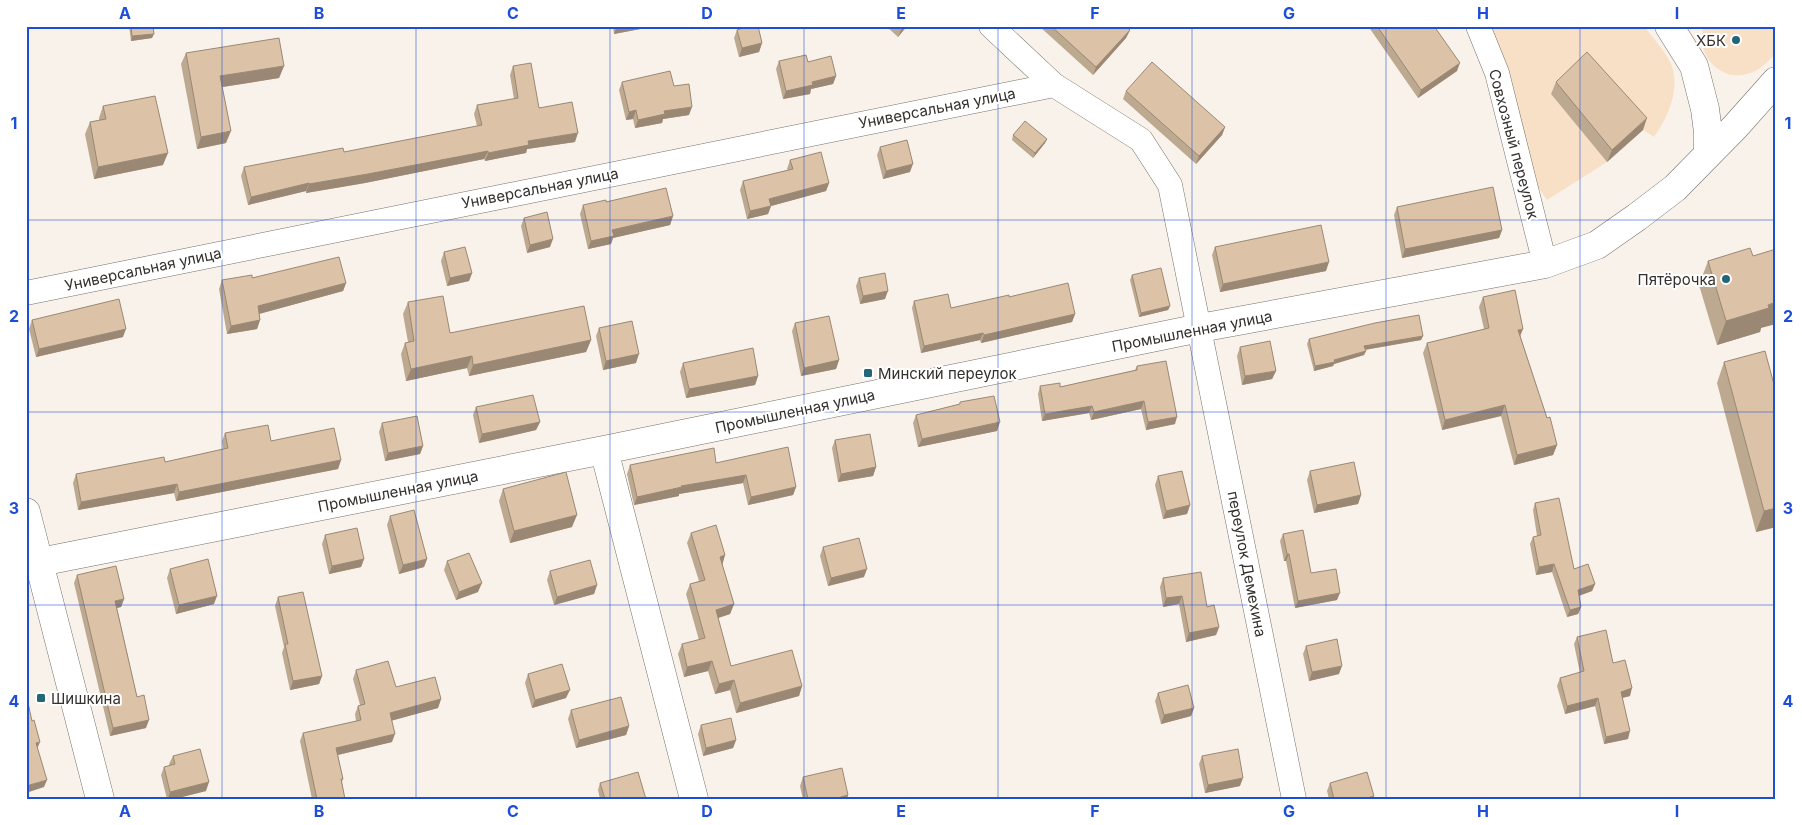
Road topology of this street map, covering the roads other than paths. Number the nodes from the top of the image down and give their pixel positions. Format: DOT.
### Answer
graph roads {
  1 [pos="991,26"];
  2 [pos="1478,26"];
  3 [pos="1669,26"];
  4 [pos="1776,81"];
  5 [pos="1054,85"];
  6 [pos="1708,153"];
  7 [pos="1545,264"];
  8 [pos="26,293"];
  9 [pos="1200,328"];
  10 [pos="604,450"];
  11 [pos="26,512"];
  12 [pos="33,563"];
  13 [pos="100,799"];
  14 [pos="694,799"];
  15 [pos="1294,799"];
  1 -- 5 [label="street"];
  2 -- 7 [label="street, Совхозный переулок"];
  3 -- 6 [label="main road"];
  4 -- 6 [label="main road, Промышленная улица"];
  5 -- 8 [label="street, Универсальная улица"];
  5 -- 9 [label="street"];
  6 -- 7 [label="main road, Промышленная улица"];
  7 -- 9 [label="main road, Промышленная улица"];
  9 -- 10 [label="main road, Промышленная улица"];
  9 -- 15 [label="street, переулок Демехина"];
  10 -- 12 [label="main road, Промышленная улица"];
  10 -- 14 [label="main road"];
  11 -- 12 [label="main road"];
  12 -- 13 [label="main road"];
}
